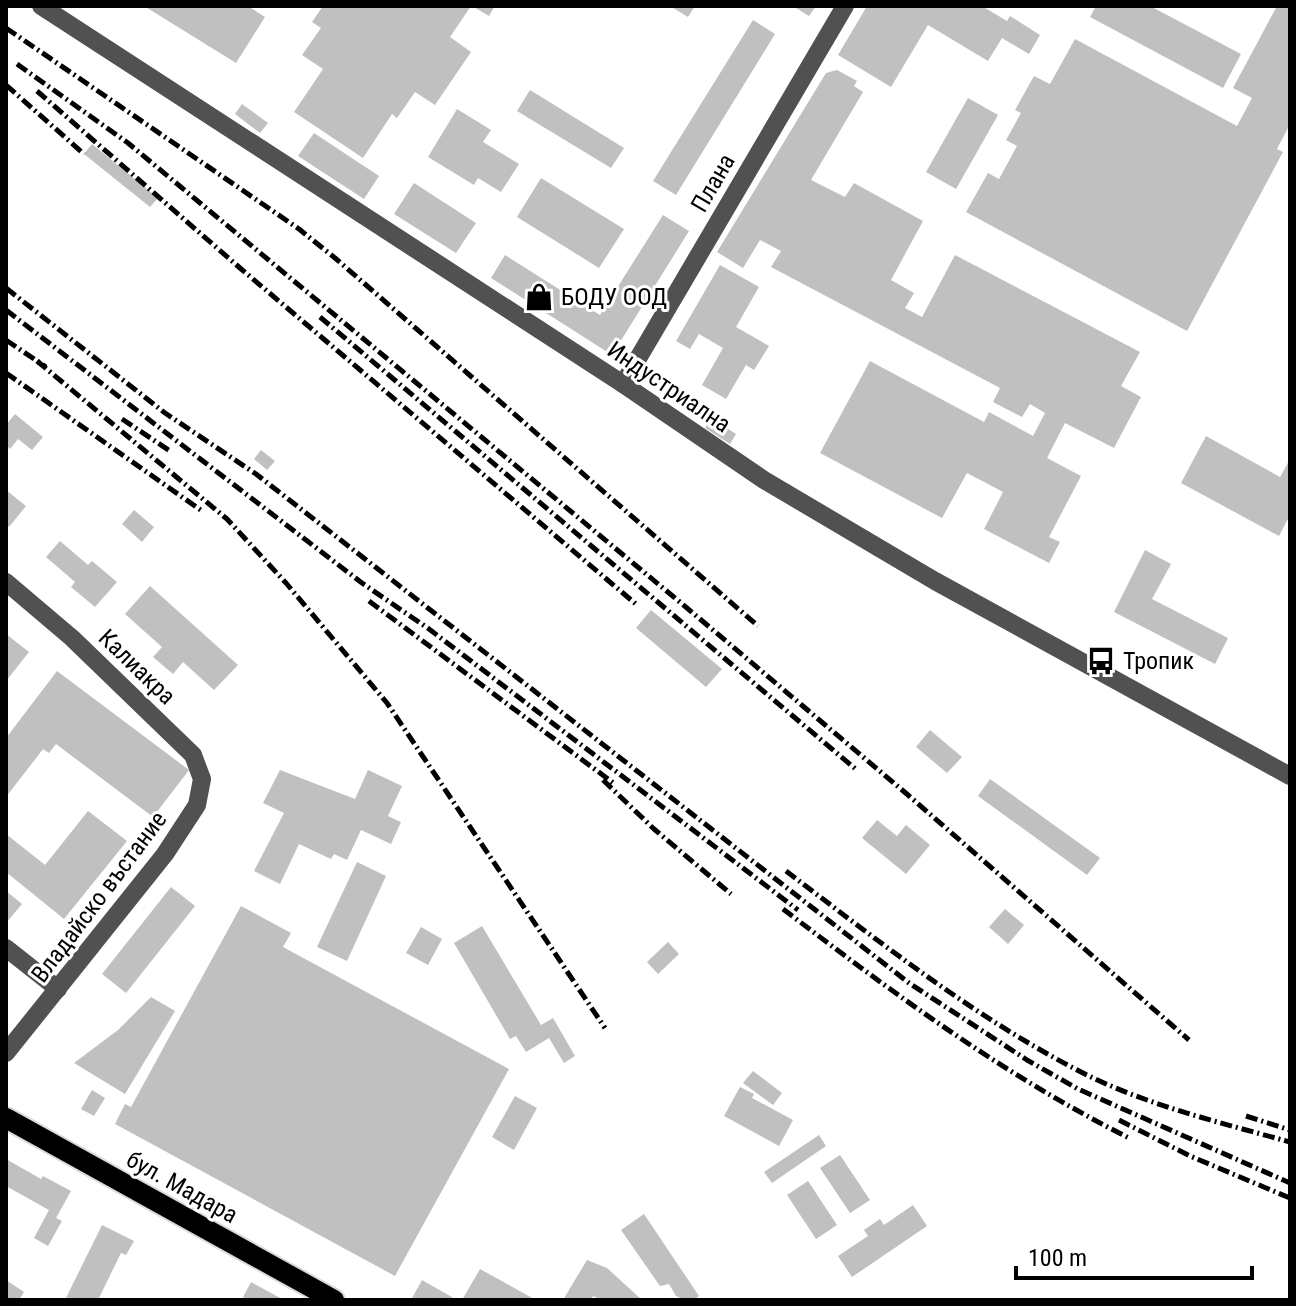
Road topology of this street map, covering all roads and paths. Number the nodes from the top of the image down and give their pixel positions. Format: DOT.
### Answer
graph roads {
  1 [pos="41,6"];
  2 [pos="845,6"];
  3 [pos="623,384"];
  4 [pos="6,582"];
  5 [pos="1290,776"];
  6 [pos="197,805"];
  7 [pos="6,948"];
  8 [pos="58,989"];
  9 [pos="6,1053"];
  10 [pos="6,1118"];
  11 [pos="334,1300"];
  1 -- 3 [label="street, Индустриална"];
  2 -- 3 [label="street, Плана"];
  3 -- 5 [label="street, Индустриална"];
  4 -- 6 [label="street, Калиакра"];
  6 -- 8 [label="street, Владайско въстание"];
  7 -- 8 [label="street"];
  8 -- 9 [label="street, Владайско въстание"];
  10 -- 11 [label="main road, бул. Мадара"];
}
